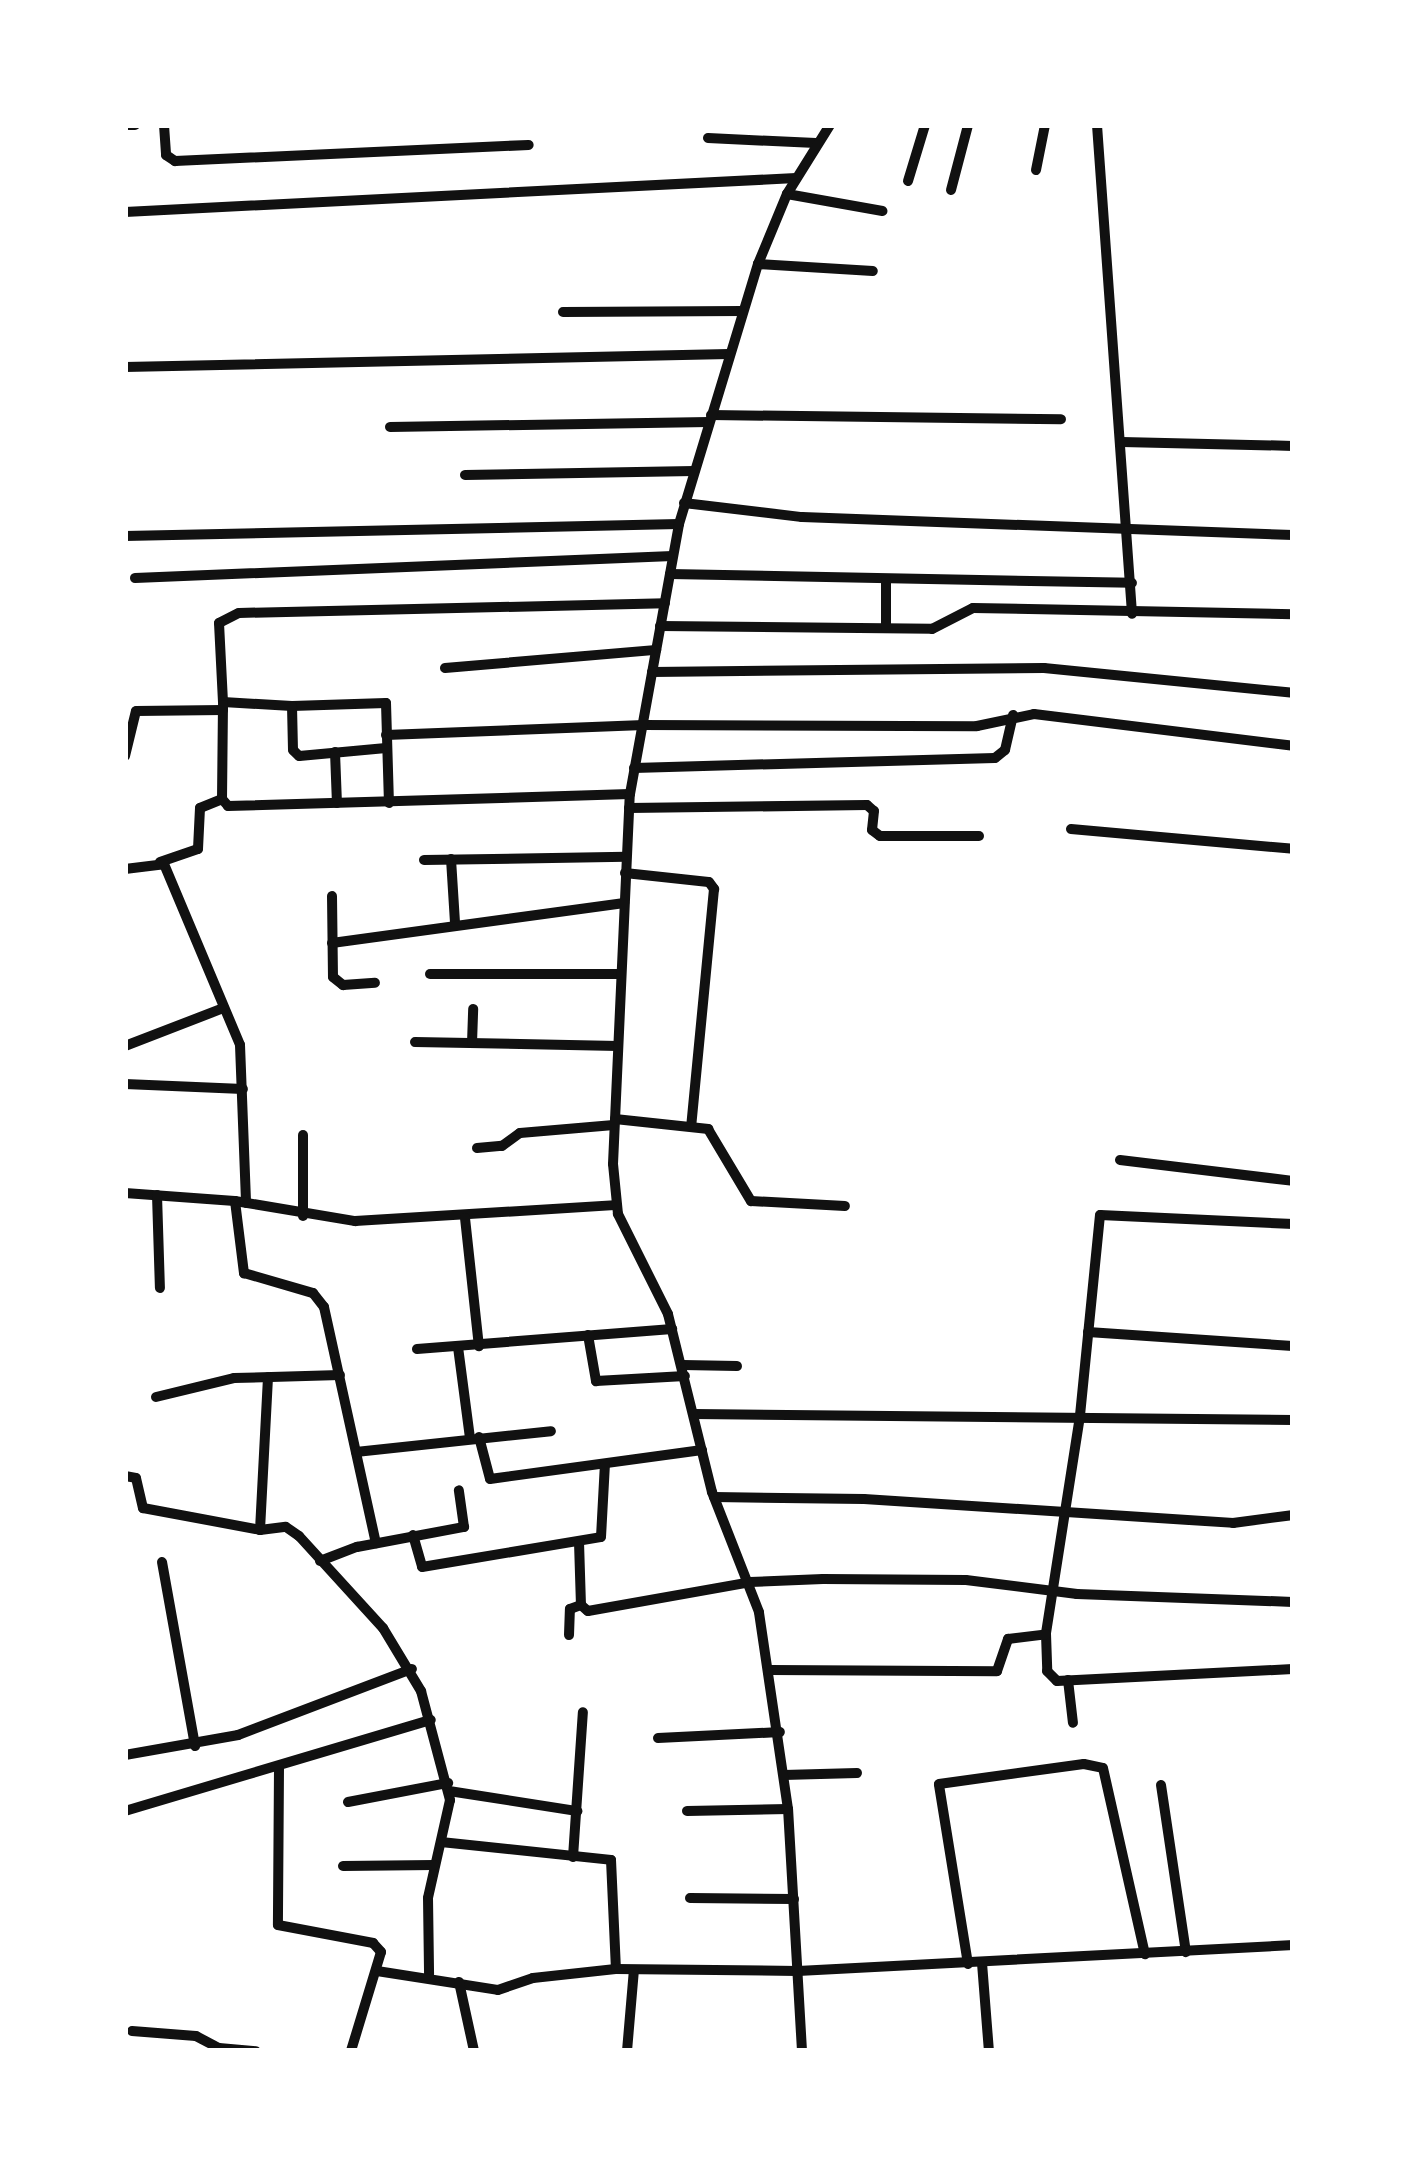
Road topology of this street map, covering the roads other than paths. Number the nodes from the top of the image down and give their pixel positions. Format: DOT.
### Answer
graph roads {
  1 [pos="125,125"];
  2 [pos="135,125"];
  3 [pos="164,125"];
  4 [pos="830,125"];
  5 [pos="925,125"];
  6 [pos="968,125"];
  7 [pos="1045,125"];
  8 [pos="1098,125"];
  9 [pos="708,138"];
  10 [pos="816,143"];
  11 [pos="529,145"];
  12 [pos="1036,170"];
  13 [pos="796,178"];
  14 [pos="908,182"];
  15 [pos="951,190"];
  16 [pos="787,194"];
  17 [pos="882,211"];
  18 [pos="125,212"];
  19 [pos="758,264"];
  20 [pos="873,271"];
  21 [pos="742,311"];
  22 [pos="564,312"];
  23 [pos="729,354"];
  24 [pos="125,367"];
  25 [pos="1060,418"];
  26 [pos="710,419"];
  27 [pos="390,427"];
  28 [pos="1122,442"];
  29 [pos="1293,446"];
  30 [pos="694,471"];
  31 [pos="466,475"];
  32 [pos="684,504"];
  33 [pos="679,524"];
  34 [pos="1128,529"];
  35 [pos="1293,535"];
  36 [pos="125,536"];
  37 [pos="673,556"];
  38 [pos="670,574"];
  39 [pos="135,578"];
  40 [pos="886,580"];
  41 [pos="1132,582"];
  42 [pos="664,603"];
  43 [pos="1132,614"];
  44 [pos="1293,614"];
  45 [pos="660,626"];
  46 [pos="886,628"];
  47 [pos="656,650"];
  48 [pos="445,668"];
  49 [pos="652,672"];
  50 [pos="1293,692"];
  51 [pos="223,706"];
  52 [pos="292,706"];
  53 [pos="1013,715"];
  54 [pos="644,725"];
  55 [pos="386,735"];
  56 [pos="1293,746"];
  57 [pos="386,748"];
  58 [pos="335,752"];
  59 [pos="125,756"];
  60 [pos="634,768"];
  61 [pos="630,794"];
  62 [pos="222,799"];
  63 [pos="388,802"];
  64 [pos="337,803"];
  65 [pos="629,808"];
  66 [pos="1072,829"];
  67 [pos="979,836"];
  68 [pos="1293,849"];
  69 [pos="626,857"];
  70 [pos="450,859"];
  71 [pos="424,860"];
  72 [pos="160,862"];
  73 [pos="125,869"];
  74 [pos="625,873"];
  75 [pos="332,896"];
  76 [pos="624,903"];
  77 [pos="454,923"];
  78 [pos="332,943"];
  79 [pos="430,974"];
  80 [pos="621,974"];
  81 [pos="374,983"];
  82 [pos="221,1008"];
  83 [pos="473,1009"];
  84 [pos="415,1042"];
  85 [pos="472,1042"];
  86 [pos="125,1046"];
  87 [pos="618,1046"];
  88 [pos="125,1084"];
  89 [pos="243,1089"];
  90 [pos="614,1122"];
  91 [pos="691,1126"];
  92 [pos="304,1135"];
  93 [pos="478,1148"];
  94 [pos="1120,1160"];
  95 [pos="1293,1181"];
  96 [pos="125,1193"];
  97 [pos="157,1195"];
  98 [pos="241,1202"];
  99 [pos="616,1204"];
  100 [pos="845,1206"];
  101 [pos="302,1216"];
  102 [pos="466,1218"];
  103 [pos="1293,1224"];
  104 [pos="160,1288"];
  105 [pos="672,1329"];
  106 [pos="1088,1332"];
  107 [pos="588,1335"];
  108 [pos="458,1346"];
  109 [pos="479,1346"];
  110 [pos="1293,1346"];
  111 [pos="417,1349"];
  112 [pos="737,1366"];
  113 [pos="684,1371"];
  114 [pos="340,1375"];
  115 [pos="268,1377"];
  116 [pos="156,1397"];
  117 [pos="694,1414"];
  118 [pos="1080,1416"];
  119 [pos="1293,1420"];
  120 [pos="550,1431"];
  121 [pos="474,1437"];
  122 [pos="702,1450"];
  123 [pos="356,1452"];
  124 [pos="605,1464"];
  125 [pos="125,1476"];
  126 [pos="459,1490"];
  127 [pos="714,1498"];
  128 [pos="1060,1512"];
  129 [pos="1293,1515"];
  130 [pos="260,1530"];
  131 [pos="414,1535"];
  132 [pos="578,1542"];
  133 [pos="376,1543"];
  134 [pos="320,1561"];
  135 [pos="162,1562"];
  136 [pos="750,1582"];
  137 [pos="1052,1590"];
  138 [pos="1293,1602"];
  139 [pos="581,1605"];
  140 [pos="1046,1634"];
  141 [pos="569,1635"];
  142 [pos="1293,1669"];
  143 [pos="412,1670"];
  144 [pos="770,1670"];
  145 [pos="1068,1680"];
  146 [pos="583,1712"];
  147 [pos="431,1720"];
  148 [pos="1073,1723"];
  149 [pos="780,1732"];
  150 [pos="658,1738"];
  151 [pos="195,1746"];
  152 [pos="125,1755"];
  153 [pos="280,1768"];
  154 [pos="857,1773"];
  155 [pos="784,1776"];
  156 [pos="1162,1786"];
  157 [pos="448,1787"];
  158 [pos="348,1802"];
  159 [pos="788,1809"];
  160 [pos="125,1811"];
  161 [pos="576,1811"];
  162 [pos="687,1811"];
  163 [pos="440,1842"];
  164 [pos="573,1858"];
  165 [pos="434,1864"];
  166 [pos="343,1866"];
  167 [pos="690,1898"];
  168 [pos="794,1900"];
  169 [pos="1293,1945"];
  170 [pos="1186,1952"];
  171 [pos="1145,1954"];
  172 [pos="982,1963"];
  173 [pos="968,1964"];
  174 [pos="616,1969"];
  175 [pos="634,1970"];
  176 [pos="378,1971"];
  177 [pos="798,1971"];
  178 [pos="428,1974"];
  179 [pos="459,1982"];
  180 [pos="132,2032"];
  181 [pos="256,2051"];
  182 [pos="350,2051"];
  183 [pos="474,2051"];
  184 [pos="628,2051"];
  185 [pos="802,2051"];
  186 [pos="989,2051"];
  1 -- 2 [label="street"];
  3 -- 11 [label="street"];
  4 -- 10 [label="street"];
  5 -- 14 [label="street"];
  6 -- 15 [label="street"];
  7 -- 12 [label="street"];
  8 -- 28 [label="street"];
  9 -- 10 [label="street"];
  10 -- 13 [label="street"];
  13 -- 16 [label="street"];
  13 -- 18 [label="street"];
  16 -- 17 [label="street"];
  16 -- 19 [label="street"];
  19 -- 20 [label="street"];
  19 -- 21 [label="street"];
  21 -- 22 [label="street"];
  21 -- 23 [label="street"];
  23 -- 24 [label="street"];
  23 -- 26 [label="street"];
  25 -- 26 [label="street"];
  26 -- 27 [label="street"];
  26 -- 30 [label="street"];
  28 -- 29 [label="street"];
  28 -- 34 [label="street"];
  30 -- 31 [label="street"];
  30 -- 32 [label="street"];
  32 -- 33 [label="street"];
  32 -- 34 [label="street"];
  33 -- 36 [label="street"];
  33 -- 37 [label="street"];
  34 -- 35 [label="street"];
  34 -- 41 [label="street"];
  37 -- 38 [label="street"];
  37 -- 39 [label="street"];
  38 -- 40 [label="street"];
  38 -- 42 [label="street"];
  40 -- 41 [label="street"];
  40 -- 46 [label="street"];
  41 -- 43 [label="street"];
  42 -- 45 [label="street"];
  42 -- 51 [label="street"];
  43 -- 44 [label="street"];
  43 -- 46 [label="street"];
  45 -- 46 [label="street"];
  45 -- 47 [label="street"];
  47 -- 48 [label="street"];
  47 -- 49 [label="street"];
  49 -- 50 [label="street"];
  49 -- 54 [label="street"];
  51 -- 52 [label="street"];
  51 -- 59 [label="street"];
  51 -- 62 [label="street"];
  52 -- 55 [label="street"];
  52 -- 58 [label="street"];
  53 -- 54 [label="street"];
  53 -- 56 [label="street"];
  53 -- 60 [label="street"];
  54 -- 55 [label="street"];
  54 -- 60 [label="street"];
  55 -- 57 [label="street"];
  57 -- 58 [label="street"];
  57 -- 63 [label="street"];
  58 -- 64 [label="street"];
  60 -- 61 [label="street"];
  61 -- 63 [label="street"];
  61 -- 65 [label="street"];
  62 -- 64 [label="street"];
  62 -- 72 [label="street"];
  63 -- 64 [label="street"];
  65 -- 67 [label="street"];
  65 -- 69 [label="street"];
  66 -- 68 [label="street"];
  69 -- 70 [label="street"];
  69 -- 74 [label="street"];
  70 -- 71 [label="street"];
  70 -- 77 [label="street"];
  72 -- 73 [label="street"];
  72 -- 82 [label="street"];
  74 -- 76 [label="street"];
  74 -- 91 [label="street"];
  75 -- 78 [label="street"];
  76 -- 77 [label="street"];
  76 -- 80 [label="street"];
  77 -- 78 [label="street"];
  78 -- 81 [label="street"];
  79 -- 80 [label="street"];
  80 -- 87 [label="street"];
  82 -- 86 [label="street"];
  82 -- 89 [label="street"];
  83 -- 85 [label="street"];
  84 -- 85 [label="street"];
  85 -- 87 [label="street"];
  87 -- 90 [label="street"];
  88 -- 89 [label="street"];
  89 -- 98 [label="street"];
  90 -- 91 [label="street"];
  90 -- 93 [label="street"];
  90 -- 99 [label="street"];
  91 -- 100 [label="street"];
  92 -- 101 [label="street"];
  94 -- 95 [label="street"];
  96 -- 97 [label="street"];
  97 -- 98 [label="street"];
  97 -- 104 [label="street"];
  98 -- 101 [label="street"];
  98 -- 114 [label="street"];
  99 -- 102 [label="street"];
  99 -- 105 [label="street"];
  101 -- 102 [label="street"];
  102 -- 109 [label="street"];
  103 -- 106 [label="street"];
  105 -- 107 [label="street"];
  105 -- 113 [label="street"];
  106 -- 110 [label="street"];
  106 -- 118 [label="street"];
  107 -- 109 [label="street"];
  107 -- 113 [label="street"];
  108 -- 109 [label="street"];
  108 -- 111 [label="street"];
  108 -- 121 [label="street"];
  112 -- 113 [label="street"];
  113 -- 117 [label="street"];
  114 -- 115 [label="street"];
  114 -- 123 [label="street"];
  115 -- 116 [label="street"];
  115 -- 130 [label="street"];
  117 -- 118 [label="street"];
  117 -- 122 [label="street"];
  118 -- 119 [label="street"];
  118 -- 128 [label="street"];
  120 -- 121 [label="street"];
  121 -- 123 [label="street"];
  121 -- 124 [label="street"];
  122 -- 124 [label="street"];
  122 -- 127 [label="street"];
  123 -- 133 [label="street"];
  124 -- 132 [label="street"];
  125 -- 130 [label="street"];
  126 -- 131 [label="street"];
  127 -- 128 [label="street"];
  127 -- 136 [label="street"];
  128 -- 129 [label="street"];
  128 -- 137 [label="street"];
  130 -- 134 [label="street"];
  131 -- 132 [label="street"];
  131 -- 133 [label="street"];
  132 -- 139 [label="street"];
  133 -- 134 [label="street"];
  134 -- 143 [label="street"];
  135 -- 151 [label="street"];
  136 -- 137 [label="street"];
  136 -- 139 [label="street"];
  136 -- 144 [label="street"];
  137 -- 138 [label="street"];
  137 -- 140 [label="street"];
  139 -- 141 [label="street"];
  140 -- 144 [label="street"];
  140 -- 145 [label="street"];
  142 -- 145 [label="street"];
  143 -- 147 [label="street"];
  143 -- 151 [label="street"];
  144 -- 149 [label="street"];
  145 -- 148 [label="street"];
  146 -- 161 [label="street"];
  147 -- 153 [label="street"];
  147 -- 157 [label="street"];
  149 -- 150 [label="street"];
  149 -- 155 [label="street"];
  151 -- 152 [label="street"];
  153 -- 160 [label="street"];
  153 -- 176 [label="street"];
  154 -- 155 [label="street"];
  155 -- 159 [label="street"];
  156 -- 170 [label="street"];
  157 -- 158 [label="street"];
  157 -- 161 [label="street"];
  157 -- 163 [label="street"];
  159 -- 162 [label="street"];
  159 -- 168 [label="street"];
  161 -- 164 [label="street"];
  163 -- 164 [label="street"];
  163 -- 165 [label="street"];
  164 -- 174 [label="street"];
  165 -- 166 [label="street"];
  165 -- 178 [label="street"];
  167 -- 168 [label="street"];
  168 -- 177 [label="street"];
  169 -- 170 [label="street"];
  170 -- 171 [label="street"];
  171 -- 172 [label="street"];
  171 -- 173 [label="street"];
  172 -- 173 [label="street"];
  172 -- 186 [label="street"];
  173 -- 177 [label="street"];
  174 -- 175 [label="street"];
  174 -- 179 [label="street"];
  175 -- 177 [label="street"];
  175 -- 184 [label="street"];
  176 -- 178 [label="street"];
  176 -- 182 [label="street"];
  177 -- 185 [label="street"];
  178 -- 179 [label="street"];
  179 -- 183 [label="street"];
  180 -- 181 [label="street"];
}
